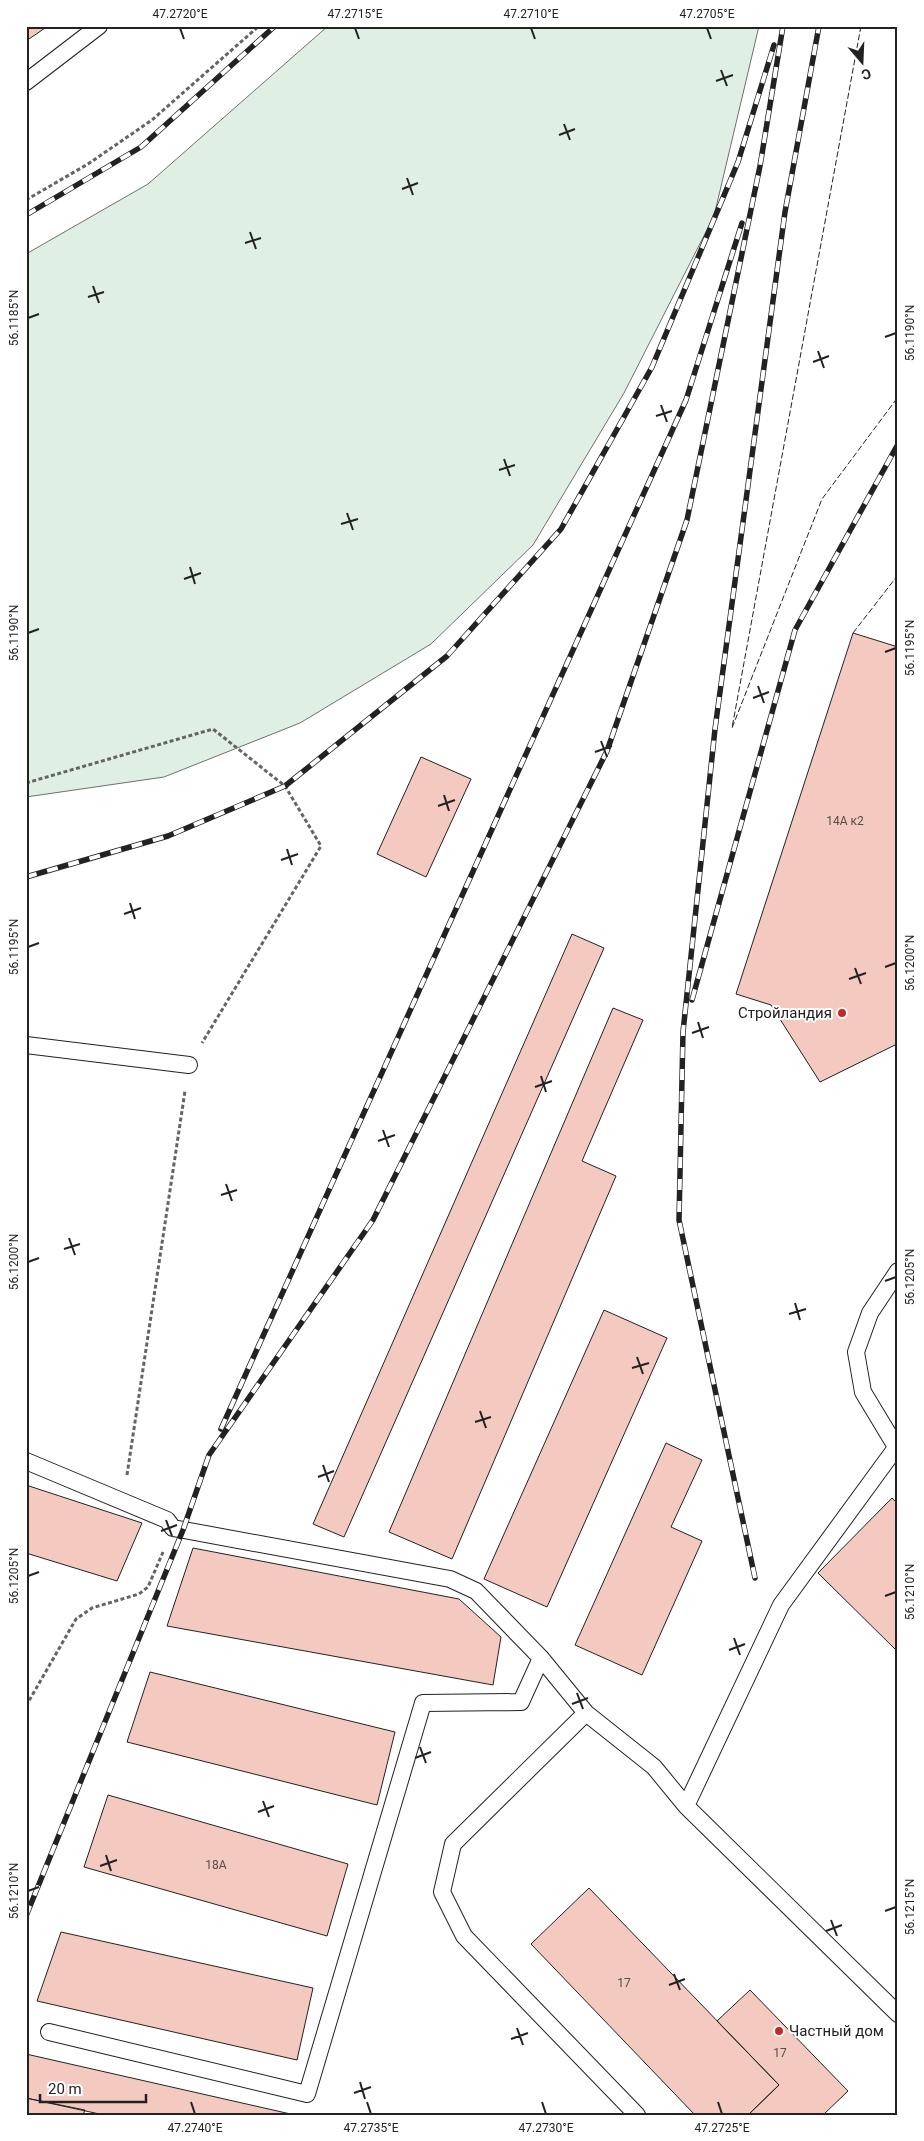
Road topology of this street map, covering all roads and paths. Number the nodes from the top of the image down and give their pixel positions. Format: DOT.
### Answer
graph roads {
  1 [pos="99,26"];
  2 [pos="259,26"];
  3 [pos="26,82"];
  4 [pos="26,200"];
  5 [pos="26,783"];
  6 [pos="26,1045"];
  7 [pos="189,1065"];
  8 [pos="898,1271"];
  9 [pos="897,1448"];
  10 [pos="26,1461"];
  11 [pos="123,1501"];
  12 [pos="173,1528"];
  13 [pos="541,1658"];
  14 [pos="26,1706"];
  15 [pos="586,1713"];
  16 [pos="686,1806"];
  17 [pos="898,2014"];
  18 [pos="49,2032"];
  19 [pos="637,2115"];
  1 -- 3 [label="lane"];
  2 -- 4 [label="path"];
  5 -- 7 [label="path"];
  6 -- 7 [label="lane"];
  7 -- 11 [label="path"];
  8 -- 9 [label="lane"];
  9 -- 16 [label="lane"];
  10 -- 11 [label="lane"];
  11 -- 12 [label="lane"];
  12 -- 13 [label="lane"];
  12 -- 14 [label="path"];
  13 -- 15 [label="lane"];
  13 -- 18 [label="lane"];
  15 -- 16 [label="lane"];
  15 -- 19 [label="lane"];
  16 -- 17 [label="lane"];
}
